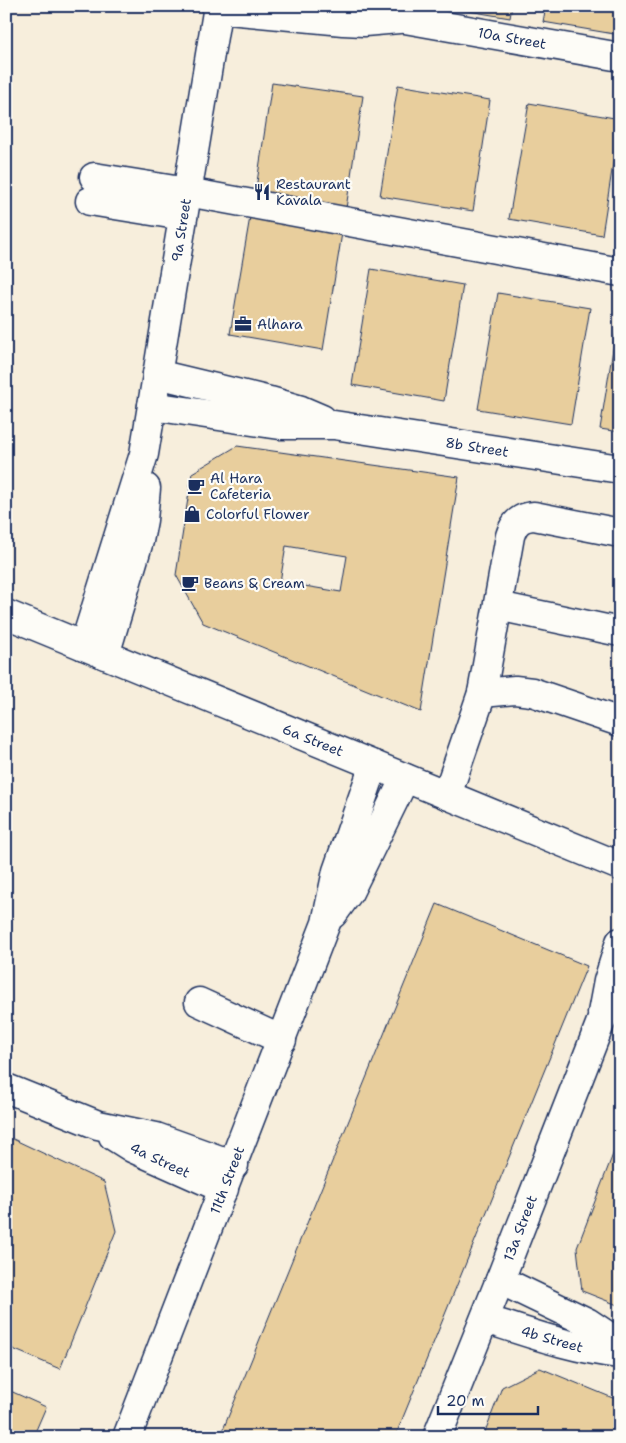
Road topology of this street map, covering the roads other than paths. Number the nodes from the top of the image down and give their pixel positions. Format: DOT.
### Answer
graph roads {
  1 [pos="372,6"];
  2 [pos="218,8"];
  3 [pos="405,19"];
  4 [pos="620,57"];
  5 [pos="92,189"];
  6 [pos="185,204"];
  7 [pos="620,272"];
  8 [pos="157,374"];
  9 [pos="152,406"];
  10 [pos="334,425"];
  11 [pos="620,469"];
  12 [pos="620,533"];
  13 [pos="498,606"];
  14 [pos="6,614"];
  15 [pos="620,632"];
  16 [pos="95,650"];
  17 [pos="482,693"];
  18 [pos="620,722"];
  19 [pos="374,765"];
  20 [pos="405,778"];
  21 [pos="447,795"];
  22 [pos="620,866"];
  23 [pos="326,923"];
  24 [pos="620,942"];
  25 [pos="620,991"];
  26 [pos="199,1002"];
  27 [pos="602,1019"];
  28 [pos="282,1040"];
  29 [pos="6,1088"];
  30 [pos="229,1177"];
  31 [pos="500,1280"];
  32 [pos="485,1318"];
  33 [pos="620,1344"];
  34 [pos="620,1354"];
  35 [pos="127,1437"];
  36 [pos="437,1437"];
  1 -- 3 [label="street, 10a Street"];
  2 -- 3 [label="street, 10a Street"];
  2 -- 6 [label="street, 9a Street"];
  3 -- 4 [label="street, 10a Street"];
  5 -- 6 [label="street"];
  6 -- 7 [label="street"];
  6 -- 8 [label="street, 9a Street"];
  8 -- 9 [label="street, 9a Street"];
  8 -- 10 [label="street, 8b Street"];
  9 -- 10 [label="street, 8b Street"];
  9 -- 16 [label="street, 9a Street"];
  10 -- 11 [label="street, 8b Street"];
  12 -- 13 [label="street"];
  13 -- 15 [label="street"];
  13 -- 17 [label="street"];
  14 -- 16 [label="street, 6a Street"];
  16 -- 19 [label="street, 6a Street"];
  17 -- 18 [label="street"];
  17 -- 21 [label="street"];
  19 -- 20 [label="street, 6a Street"];
  19 -- 23 [label="street, 11th Street"];
  20 -- 21 [label="street, 6a Street"];
  20 -- 23 [label="street, 11th Street"];
  21 -- 22 [label="street, 6a Street"];
  23 -- 28 [label="street, 11th Street"];
  24 -- 27 [label="street, 13a Street"];
  25 -- 27 [label="street, 13a Street"];
  26 -- 28 [label="street"];
  27 -- 31 [label="street, 13a Street"];
  28 -- 30 [label="street, 11th Street"];
  29 -- 30 [label="street, 4a Street"];
  30 -- 35 [label="street, 11th Street"];
  31 -- 32 [label="street, 13a Street"];
  31 -- 33 [label="street, 4b Street"];
  32 -- 34 [label="street, 4b Street"];
  32 -- 36 [label="street, 13a Street"];
}
